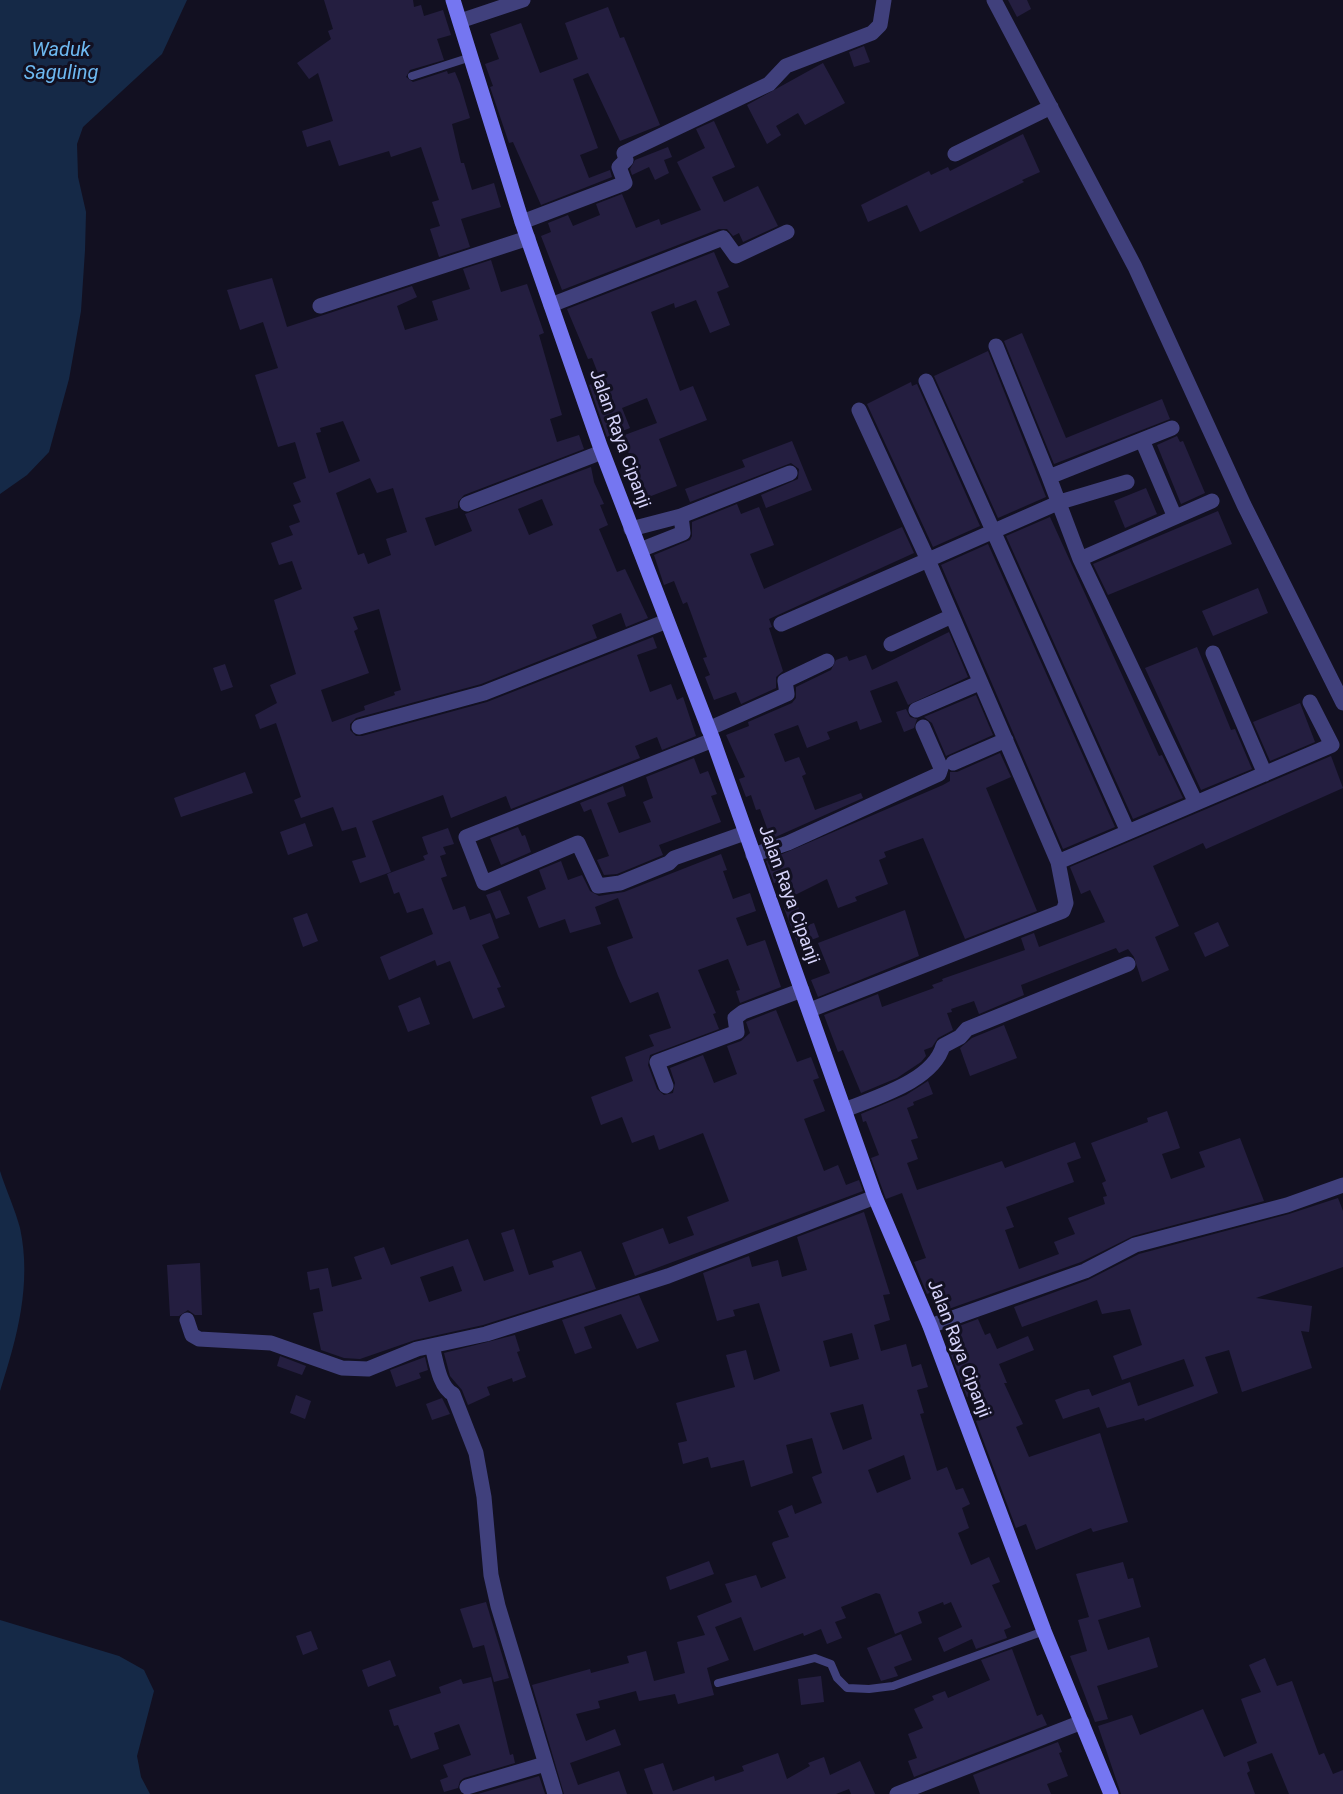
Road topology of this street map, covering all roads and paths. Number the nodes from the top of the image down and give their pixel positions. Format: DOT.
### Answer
graph roads {
  1 [pos="453,0"];
  2 [pos="523,0"];
  3 [pos="884,0"];
  4 [pos="994,0"];
  5 [pos="460,21"];
  6 [pos="471,57"];
  7 [pos="412,76"];
  8 [pos="1051,107"];
  9 [pos="955,154"];
  10 [pos="522,222"];
  11 [pos="787,232"];
  12 [pos="528,238"];
  13 [pos="551,305"];
  14 [pos="320,306"];
  15 [pos="996,346"];
  16 [pos="926,381"];
  17 [pos="859,410"];
  18 [pos="1172,428"];
  19 [pos="1142,441"];
  20 [pos="602,452"];
  21 [pos="790,473"];
  22 [pos="1048,477"];
  23 [pos="1127,482"];
  24 [pos="1212,501"];
  25 [pos="1060,502"];
  26 [pos="467,504"];
  27 [pos="1174,515"];
  28 [pos="681,516"];
  29 [pos="631,529"];
  30 [pos="994,531"];
  31 [pos="640,550"];
  32 [pos="1080,559"];
  33 [pos="928,560"];
  34 [pos="952,616"];
  35 [pos="667,621"];
  36 [pos="781,624"];
  37 [pos="891,644"];
  38 [pos="1213,653"];
  39 [pos="827,661"];
  40 [pos="979,683"];
  41 [pos="1310,702"];
  42 [pos="1343,703"];
  43 [pos="916,710"];
  44 [pos="359,727"];
  45 [pos="923,727"];
  46 [pos="710,734"];
  47 [pos="1006,740"];
  48 [pos="953,763"];
  49 [pos="1265,774"];
  50 [pos="1196,803"];
  51 [pos="1128,832"];
  52 [pos="745,833"];
  53 [pos="753,855"];
  54 [pos="1058,862"];
  55 [pos="1128,964"];
  56 [pos="802,990"];
  57 [pos="810,1010"];
  58 [pos="666,1086"];
  59 [pos="845,1110"];
  60 [pos="1343,1185"];
  61 [pos="875,1197"];
  62 [pos="187,1320"];
  63 [pos="930,1326"];
  64 [pos="432,1346"];
  65 [pos="1044,1631"];
  66 [pos="718,1683"];
  67 [pos="1082,1722"];
  68 [pos="545,1764"];
  69 [pos="467,1787"];
  70 [pos="555,1794"];
  71 [pos="897,1794"];
  72 [pos="1111,1794"];
  1 -- 5 [label="main road, Jalan Raya Cipanji"];
  2 -- 5 [label="street"];
  3 -- 10 [label="street"];
  4 -- 8 [label="street"];
  5 -- 6 [label="main road, Jalan Raya Cipanji"];
  6 -- 7 [label="lane"];
  6 -- 10 [label="main road, Jalan Raya Cipanji"];
  8 -- 9 [label="street"];
  8 -- 42 [label="street"];
  10 -- 12 [label="main road, Jalan Raya Cipanji"];
  11 -- 13 [label="street"];
  12 -- 13 [label="main road, Jalan Raya Cipanji"];
  12 -- 14 [label="street"];
  13 -- 20 [label="main road, Jalan Raya Cipanji"];
  15 -- 22 [label="street"];
  16 -- 30 [label="street"];
  17 -- 33 [label="street"];
  18 -- 19 [label="street"];
  19 -- 22 [label="street"];
  19 -- 27 [label="street"];
  20 -- 26 [label="street"];
  20 -- 29 [label="main road, Jalan Raya Cipanji"];
  21 -- 28 [label="street"];
  22 -- 25 [label="street"];
  23 -- 25 [label="street"];
  24 -- 27 [label="street"];
  25 -- 30 [label="street"];
  25 -- 32 [label="street"];
  27 -- 32 [label="street"];
  28 -- 29 [label="street"];
  28 -- 31 [label="street"];
  29 -- 31 [label="main road, Jalan Raya Cipanji"];
  30 -- 33 [label="street"];
  30 -- 51 [label="street"];
  31 -- 35 [label="main road, Jalan Raya Cipanji"];
  32 -- 50 [label="street"];
  33 -- 34 [label="street"];
  33 -- 36 [label="street"];
  34 -- 37 [label="street"];
  34 -- 40 [label="street"];
  35 -- 44 [label="street"];
  35 -- 46 [label="main road, Jalan Raya Cipanji"];
  38 -- 49 [label="street"];
  39 -- 46 [label="street"];
  40 -- 43 [label="street"];
  40 -- 47 [label="street"];
  41 -- 49 [label="street"];
  45 -- 53 [label="street"];
  46 -- 52 [label="main road, Jalan Raya Cipanji"];
  46 -- 52 [label="street"];
  47 -- 48 [label="street"];
  47 -- 54 [label="street"];
  49 -- 50 [label="street"];
  50 -- 51 [label="street"];
  51 -- 54 [label="street"];
  52 -- 53 [label="main road, Jalan Raya Cipanji"];
  53 -- 56 [label="main road, Jalan Raya Cipanji"];
  54 -- 57 [label="street"];
  55 -- 59 [label="street"];
  56 -- 57 [label="main road, Jalan Raya Cipanji"];
  56 -- 58 [label="street"];
  57 -- 59 [label="main road, Jalan Raya Cipanji"];
  59 -- 61 [label="main road, Jalan Raya Cipanji"];
  60 -- 63 [label="street"];
  61 -- 63 [label="main road, Jalan Raya Cipanji"];
  61 -- 64 [label="street"];
  62 -- 64 [label="street"];
  63 -- 65 [label="main road, Jalan Raya Cipanji"];
  64 -- 68 [label="street"];
  65 -- 66 [label="lane"];
  65 -- 67 [label="main road, Jalan Raya Cipanji"];
  67 -- 71 [label="street"];
  67 -- 72 [label="main road, Jalan Raya Cipanji"];
  68 -- 69 [label="street"];
  68 -- 70 [label="street"];
}
